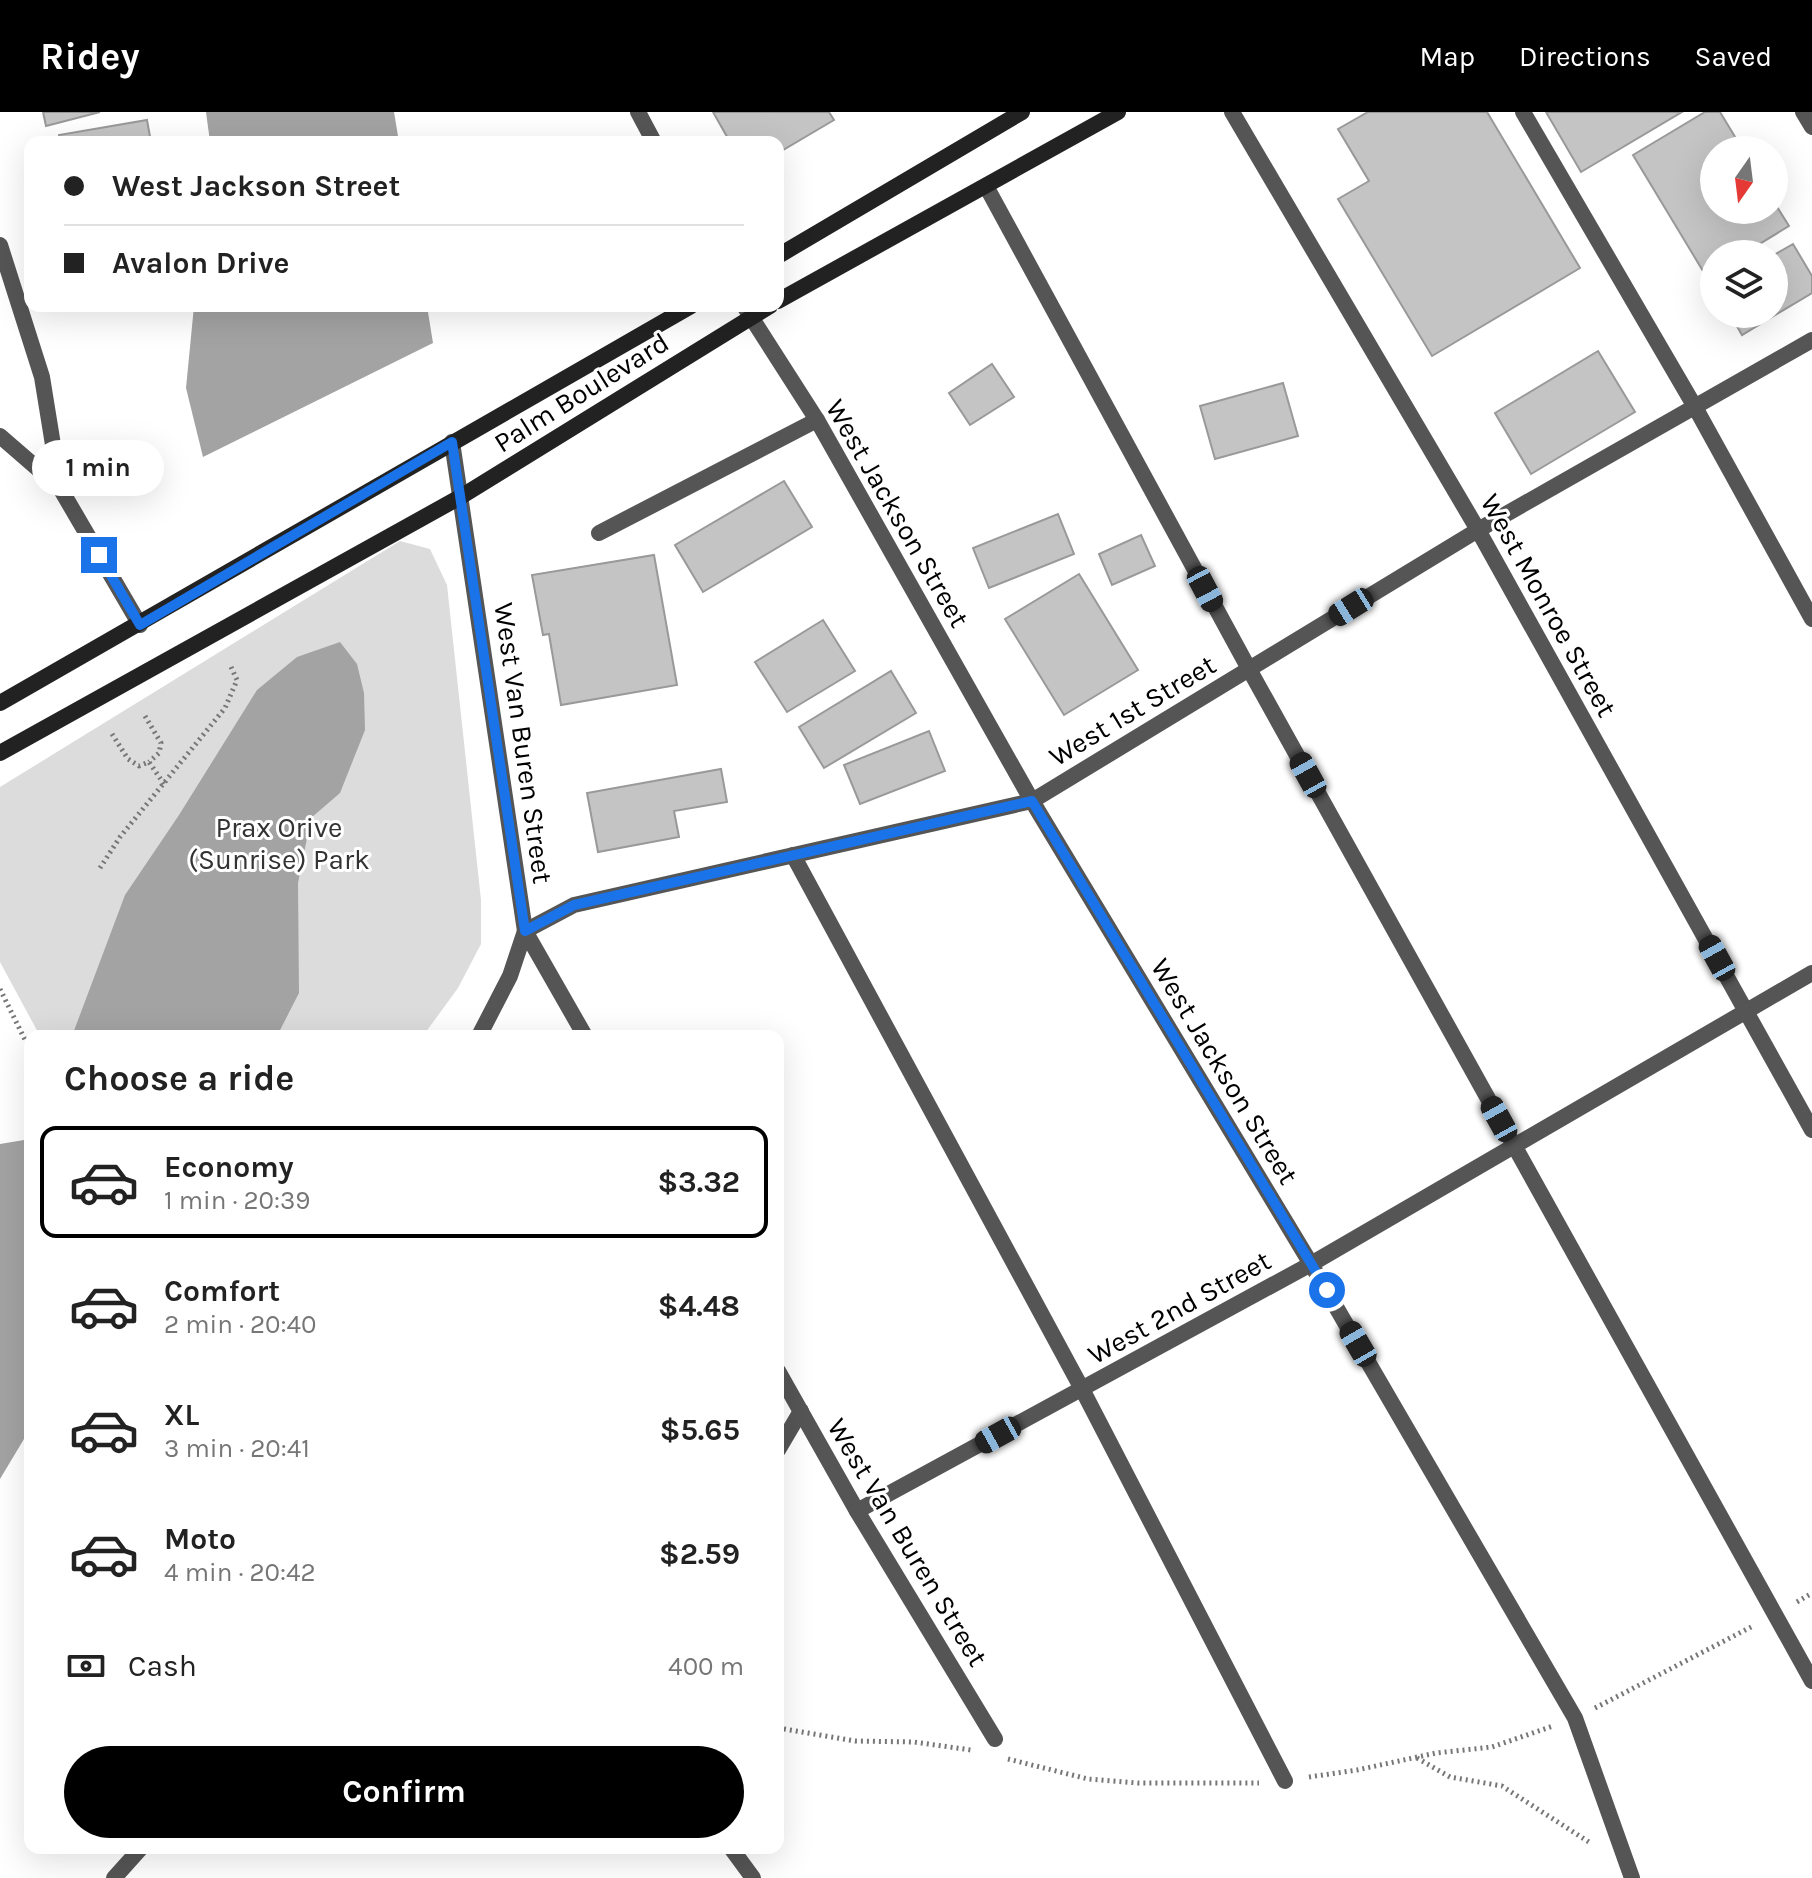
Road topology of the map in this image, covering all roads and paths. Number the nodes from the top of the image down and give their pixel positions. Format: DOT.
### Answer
graph roads {
  1 [pos="638,112"];
  2 [pos="1022,112"];
  3 [pos="1118,112"];
  4 [pos="1232,112"];
  5 [pos="1523,112"];
  6 [pos="1803,112"];
  7 [pos="1812,127"];
  8 [pos="651,136"];
  9 [pos="986,186"];
  10 [pos="0,245"];
  11 [pos="784,252"];
  12 [pos="784,298"];
  13 [pos="680,312"];
  14 [pos="745,312"];
  15 [pos="748,312"];
  16 [pos="1812,340"];
  17 [pos="1695,407"];
  18 [pos="817,420"];
  19 [pos="0,436"];
  20 [pos="452,442"];
  21 [pos="60,488"];
  22 [pos="462,496"];
  23 [pos="1478,530"];
  24 [pos="599,533"];
  25 [pos="1812,619"];
  26 [pos="140,625"];
  27 [pos="231,667"];
  28 [pos="1249,669"];
  29 [pos="0,703"];
  30 [pos="145,716"];
  31 [pos="112,734"];
  32 [pos="0,753"];
  33 [pos="149,762"];
  34 [pos="164,784"];
  35 [pos="1032,801"];
  36 [pos="793,855"];
  37 [pos="100,868"];
  38 [pos="525,931"];
  39 [pos="1812,973"];
  40 [pos="0,989"];
  41 [pos="1747,1011"];
  42 [pos="482,1030"];
  43 [pos="582,1030"];
  44 [pos="24,1038"];
  45 [pos="1812,1130"];
  46 [pos="1514,1146"];
  47 [pos="1311,1264"];
  48 [pos="784,1381"];
  49 [pos="1082,1389"];
  50 [pos="801,1411"];
  51 [pos="784,1440"];
  52 [pos="857,1511"];
  53 [pos="1812,1593"];
  54 [pos="1775,1614"];
  55 [pos="1812,1681"];
  56 [pos="1575,1718"];
  57 [pos="784,1729"];
  58 [pos="995,1748"];
  59 [pos="979,1752"];
  60 [pos="1416,1757"];
  61 [pos="1285,1781"];
  62 [pos="136,1854"];
  63 [pos="735,1854"];
  64 [pos="1630,1873"];
  65 [pos="114,1878"];
  66 [pos="753,1878"];
  1 -- 8 [label="street"];
  2 -- 11 [label="main road"];
  3 -- 9 [label="main road"];
  4 -- 23 [label="street, West Monroe Street"];
  5 -- 17 [label="street"];
  6 -- 7 [label="street"];
  9 -- 12 [label="main road"];
  9 -- 28 [label="street"];
  10 -- 21 [label="street"];
  13 -- 20 [label="main road, Palm Boulevard"];
  14 -- 22 [label="main road, Palm Boulevard"];
  15 -- 18 [label="street, West Jackson Street"];
  16 -- 17 [label="street, West 1st Street"];
  17 -- 23 [label="street, West 1st Street"];
  17 -- 25 [label="street"];
  18 -- 24 [label="street"];
  18 -- 35 [label="street, West Jackson Street"];
  19 -- 21 [label="street"];
  20 -- 22 [label="street, West Van Buren Street"];
  20 -- 26 [label="main road, Palm Boulevard"];
  21 -- 26 [label="street"];
  22 -- 32 [label="main road, Palm Boulevard"];
  22 -- 38 [label="street, West Van Buren Street"];
  23 -- 28 [label="street, West 1st Street"];
  23 -- 41 [label="street, West Monroe Street"];
  26 -- 29 [label="main road, Palm Boulevard"];
  27 -- 34 [label="path"];
  28 -- 35 [label="street, West 1st Street"];
  28 -- 46 [label="street"];
  30 -- 33 [label="path"];
  31 -- 33 [label="path"];
  33 -- 34 [label="path"];
  34 -- 37 [label="path"];
  35 -- 36 [label="street, West 1st Street"];
  35 -- 47 [label="street, West Jackson Street"];
  36 -- 38 [label="street, West 1st Street"];
  36 -- 49 [label="street"];
  38 -- 42 [label="street"];
  38 -- 43 [label="street, West Van Buren Street"];
  39 -- 41 [label="street, West 2nd Street"];
  40 -- 44 [label="path"];
  41 -- 45 [label="street, West Monroe Street"];
  41 -- 46 [label="street, West 2nd Street"];
  46 -- 47 [label="street, West 2nd Street"];
  46 -- 54 [label="street"];
  47 -- 49 [label="street, West 2nd Street"];
  47 -- 56 [label="street, West Jackson Street"];
  48 -- 50 [label="street, West Van Buren Street"];
  49 -- 52 [label="street, West 2nd Street"];
  49 -- 61 [label="street"];
  50 -- 51 [label="street"];
  50 -- 52 [label="street, West Van Buren Street"];
  52 -- 58 [label="street, West Van Buren Street"];
  53 -- 54 [label="path"];
  54 -- 55 [label="street"];
  54 -- 56 [label="path"];
  56 -- 60 [label="path"];
  56 -- 64 [label="street, West Jackson Street"];
  57 -- 59 [label="path"];
  58 -- 61 [label="path"];
  60 -- 61 [label="path"];
  60 -- 64 [label="path"];
  62 -- 65 [label="street"];
  63 -- 66 [label="street"];
}
